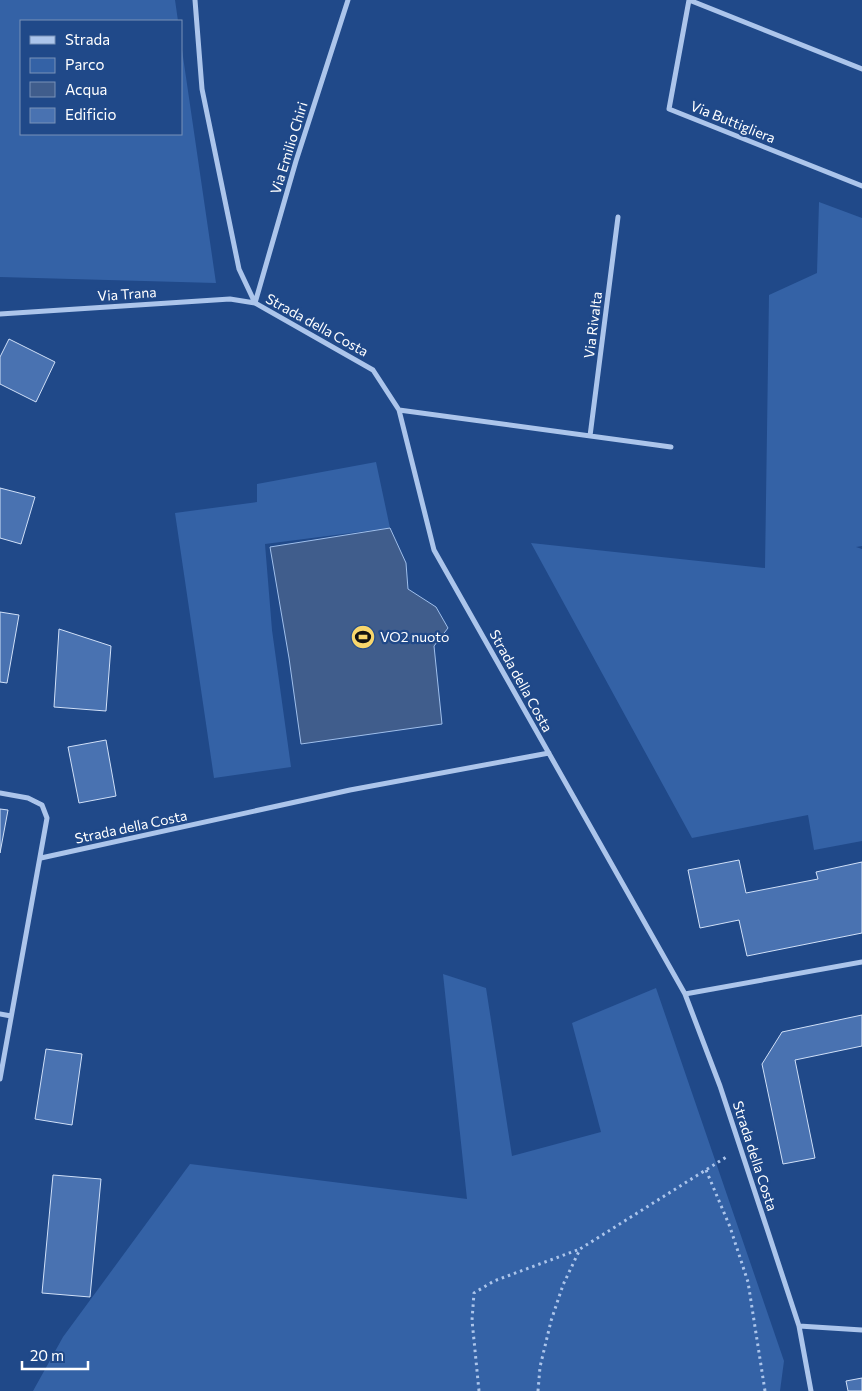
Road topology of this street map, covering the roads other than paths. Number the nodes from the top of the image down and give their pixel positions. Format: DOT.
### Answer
graph roads {
  1 [pos="194,0"];
  2 [pos="348,0"];
  3 [pos="689,0"];
  4 [pos="862,69"];
  5 [pos="862,186"];
  6 [pos="618,216"];
  7 [pos="255,303"];
  8 [pos="0,314"];
  9 [pos="399,410"];
  10 [pos="590,436"];
  11 [pos="672,447"];
  12 [pos="549,753"];
  13 [pos="0,793"];
  14 [pos="42,858"];
  15 [pos="862,962"];
  16 [pos="684,994"];
  17 [pos="0,1014"];
  18 [pos="11,1016"];
  19 [pos="0,1079"];
  20 [pos="799,1326"];
  21 [pos="862,1330"];
  22 [pos="812,1391"];
  1 -- 7 [label="street, Strada della Costa"];
  2 -- 7 [label="street, Via Emilio Chiri"];
  3 -- 4 [label="street, Via Buttigliera"];
  3 -- 5 [label="street, Via Buttigliera"];
  6 -- 10 [label="street, Via Rivalta"];
  7 -- 8 [label="street, Via Trana"];
  7 -- 9 [label="street, Strada della Costa"];
  9 -- 10 [label="street"];
  9 -- 12 [label="street, Strada della Costa"];
  10 -- 11 [label="street"];
  12 -- 14 [label="street, Strada della Costa"];
  12 -- 16 [label="street, Strada della Costa"];
  13 -- 14 [label="street"];
  14 -- 18 [label="street"];
  15 -- 16 [label="street"];
  16 -- 20 [label="street, Strada della Costa"];
  17 -- 18 [label="street"];
  18 -- 19 [label="street"];
  20 -- 21 [label="street"];
  20 -- 22 [label="street, Strada della Costa"];
}
